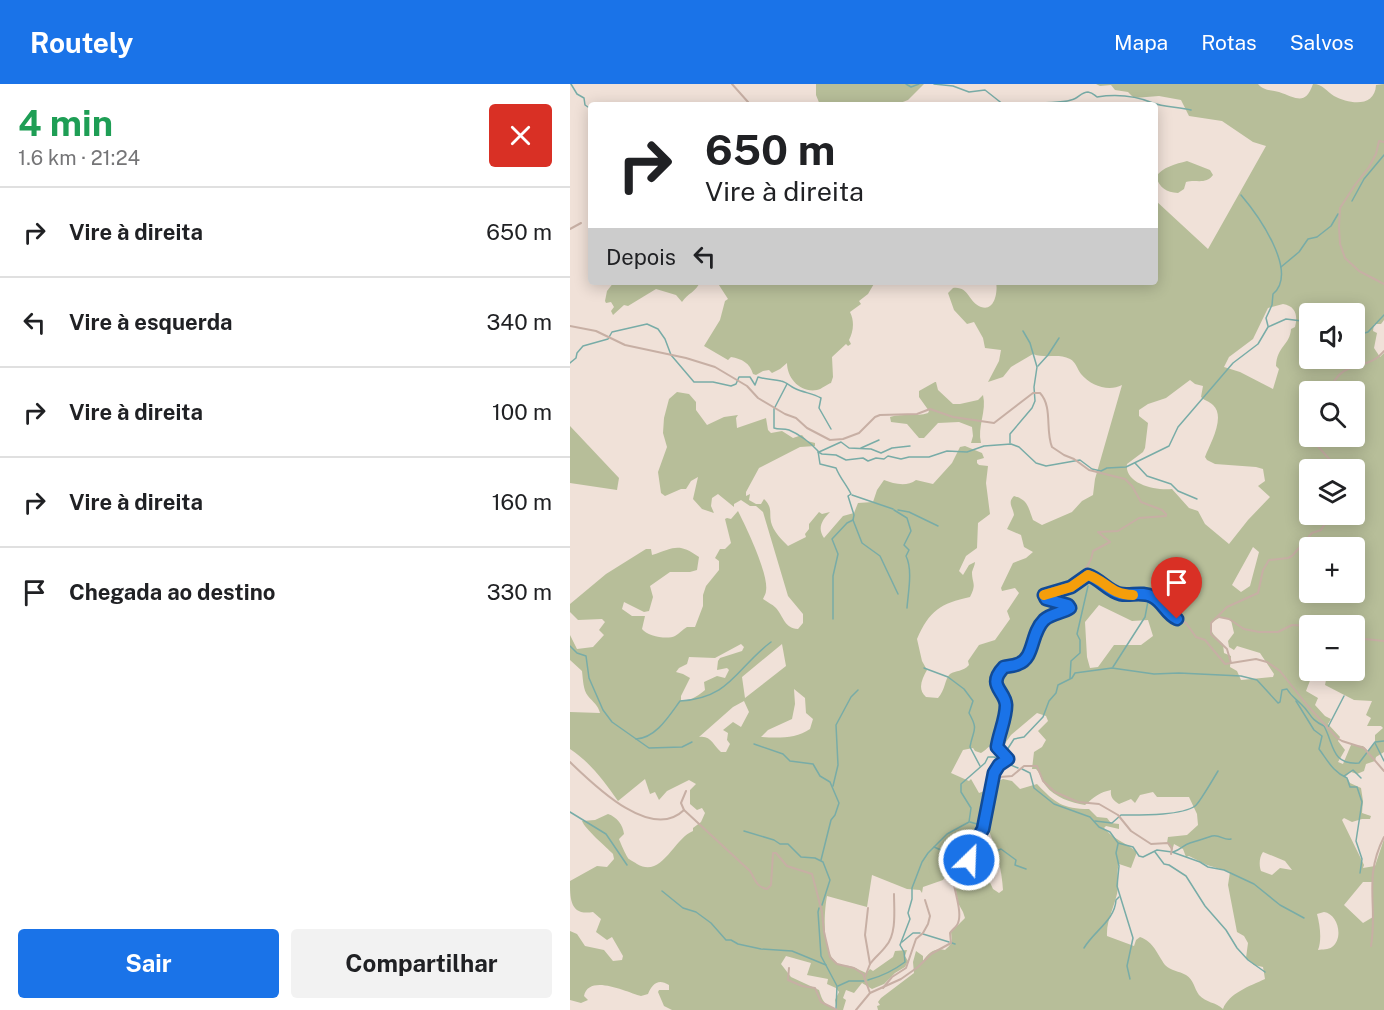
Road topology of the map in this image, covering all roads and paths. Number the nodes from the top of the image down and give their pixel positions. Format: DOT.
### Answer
graph roads {
  1 [pos="732,84"];
  2 [pos="748,102"];
  3 [pos="1384,142"];
  4 [pos="581,223"];
  5 [pos="570,230"];
  6 [pos="1384,284"];
  7 [pos="570,326"];
  8 [pos="1384,351"];
  9 [pos="1333,381"];
  10 [pos="1318,447"];
  11 [pos="1329,459"];
  12 [pos="1324,525"];
  13 [pos="1071,587"];
  14 [pos="1219,617"];
  15 [pos="1299,626"];
  16 [pos="1365,639"];
  17 [pos="1384,641"];
  18 [pos="1232,663"];
  19 [pos="570,762"];
  20 [pos="1384,771"];
  21 [pos="686,790"];
  22 [pos="990,799"];
  23 [pos="684,810"];
  24 [pos="1384,837"];
  25 [pos="1171,854"];
  26 [pos="894,894"];
  27 [pos="925,900"];
  28 [pos="868,908"];
  29 [pos="1371,945"];
  30 [pos="870,964"];
  31 [pos="789,968"];
  32 [pos="865,977"];
  33 [pos="883,988"];
  34 [pos="870,993"];
  35 [pos="837,1010"];
  36 [pos="856,1010"];
  1 -- 2 [label="street"];
  3 -- 6 [label="street"];
  4 -- 5 [label="street"];
  7 -- 13 [label="street"];
  8 -- 9 [label="street"];
  10 -- 11 [label="street"];
  12 -- 14 [label="street"];
  13 -- 18 [label="street"];
  13 -- 22 [label="street"];
  14 -- 15 [label="street"];
  14 -- 18 [label="street"];
  16 -- 17 [label="street"];
  18 -- 20 [label="street"];
  19 -- 23 [label="street"];
  21 -- 23 [label="street"];
  22 -- 25 [label="street"];
  22 -- 33 [label="street"];
  23 -- 32 [label="street"];
  24 -- 29 [label="street"];
  26 -- 30 [label="street"];
  27 -- 33 [label="street"];
  28 -- 30 [label="street"];
  30 -- 32 [label="street"];
  31 -- 35 [label="street"];
  32 -- 34 [label="street"];
  33 -- 34 [label="street"];
  34 -- 36 [label="street"];
}
